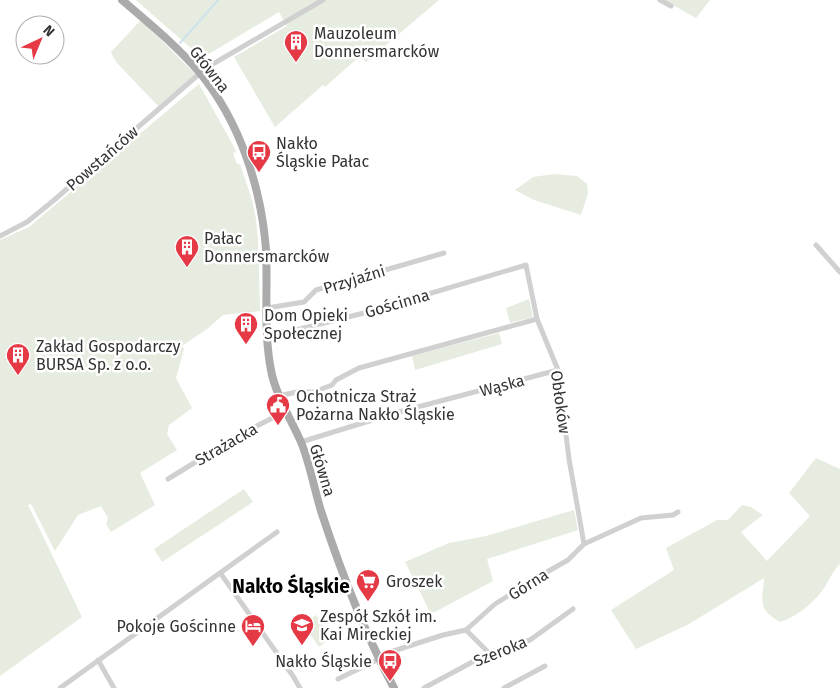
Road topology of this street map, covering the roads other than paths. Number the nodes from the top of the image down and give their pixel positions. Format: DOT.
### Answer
graph roads {
  1 [pos="122,0"];
  2 [pos="323,0"];
  3 [pos="660,0"];
  4 [pos="671,6"];
  5 [pos="200,74"];
  6 [pos="0,236"];
  7 [pos="816,245"];
  8 [pos="444,253"];
  9 [pos="526,265"];
  10 [pos="840,272"];
  11 [pos="267,308"];
  12 [pos="537,319"];
  13 [pos="268,336"];
  14 [pos="558,370"];
  15 [pos="278,396"];
  16 [pos="286,411"];
  17 [pos="301,442"];
  18 [pos="168,479"];
  19 [pos="678,512"];
  20 [pos="277,532"];
  21 [pos="584,544"];
  22 [pos="220,574"];
  23 [pos="573,609"];
  24 [pos="466,630"];
  25 [pos="489,653"];
  26 [pos="378,658"];
  27 [pos="98,660"];
  28 [pos="546,666"];
  29 [pos="338,678"];
  30 [pos="60,688"];
  31 [pos="114,688"];
  32 [pos="300,688"];
  33 [pos="394,688"];
  34 [pos="424,688"];
  35 [pos="504,688"];
  1 -- 5 [label="main road, Główna"];
  2 -- 5 [label="street, Powstańców"];
  3 -- 4 [label="street"];
  5 -- 6 [label="street, Powstańców"];
  5 -- 11 [label="main road, Główna"];
  7 -- 10 [label="street"];
  8 -- 11 [label="street, Przyjaźni"];
  9 -- 12 [label="street, Obłoków"];
  9 -- 13 [label="street, Gościnna"];
  11 -- 13 [label="main road, Główna"];
  12 -- 14 [label="street, Obłoków"];
  12 -- 15 [label="street"];
  13 -- 15 [label="main road, Główna"];
  14 -- 17 [label="street, Wąska"];
  14 -- 21 [label="street, Obłoków"];
  15 -- 16 [label="main road, Główna"];
  16 -- 17 [label="main road, Główna"];
  16 -- 18 [label="street, Strażacka"];
  17 -- 26 [label="main road, Główna"];
  19 -- 21 [label="street, Górna"];
  20 -- 22 [label="street"];
  21 -- 24 [label="street, Górna"];
  22 -- 27 [label="street"];
  22 -- 32 [label="street"];
  23 -- 25 [label="street, Szeroka"];
  24 -- 25 [label="street"];
  24 -- 26 [label="street, Górna"];
  25 -- 34 [label="street, Szeroka"];
  26 -- 29 [label="street, Górna"];
  26 -- 33 [label="main road, Główna"];
  27 -- 30 [label="street"];
  27 -- 31 [label="street"];
  28 -- 35 [label="street"];
}
